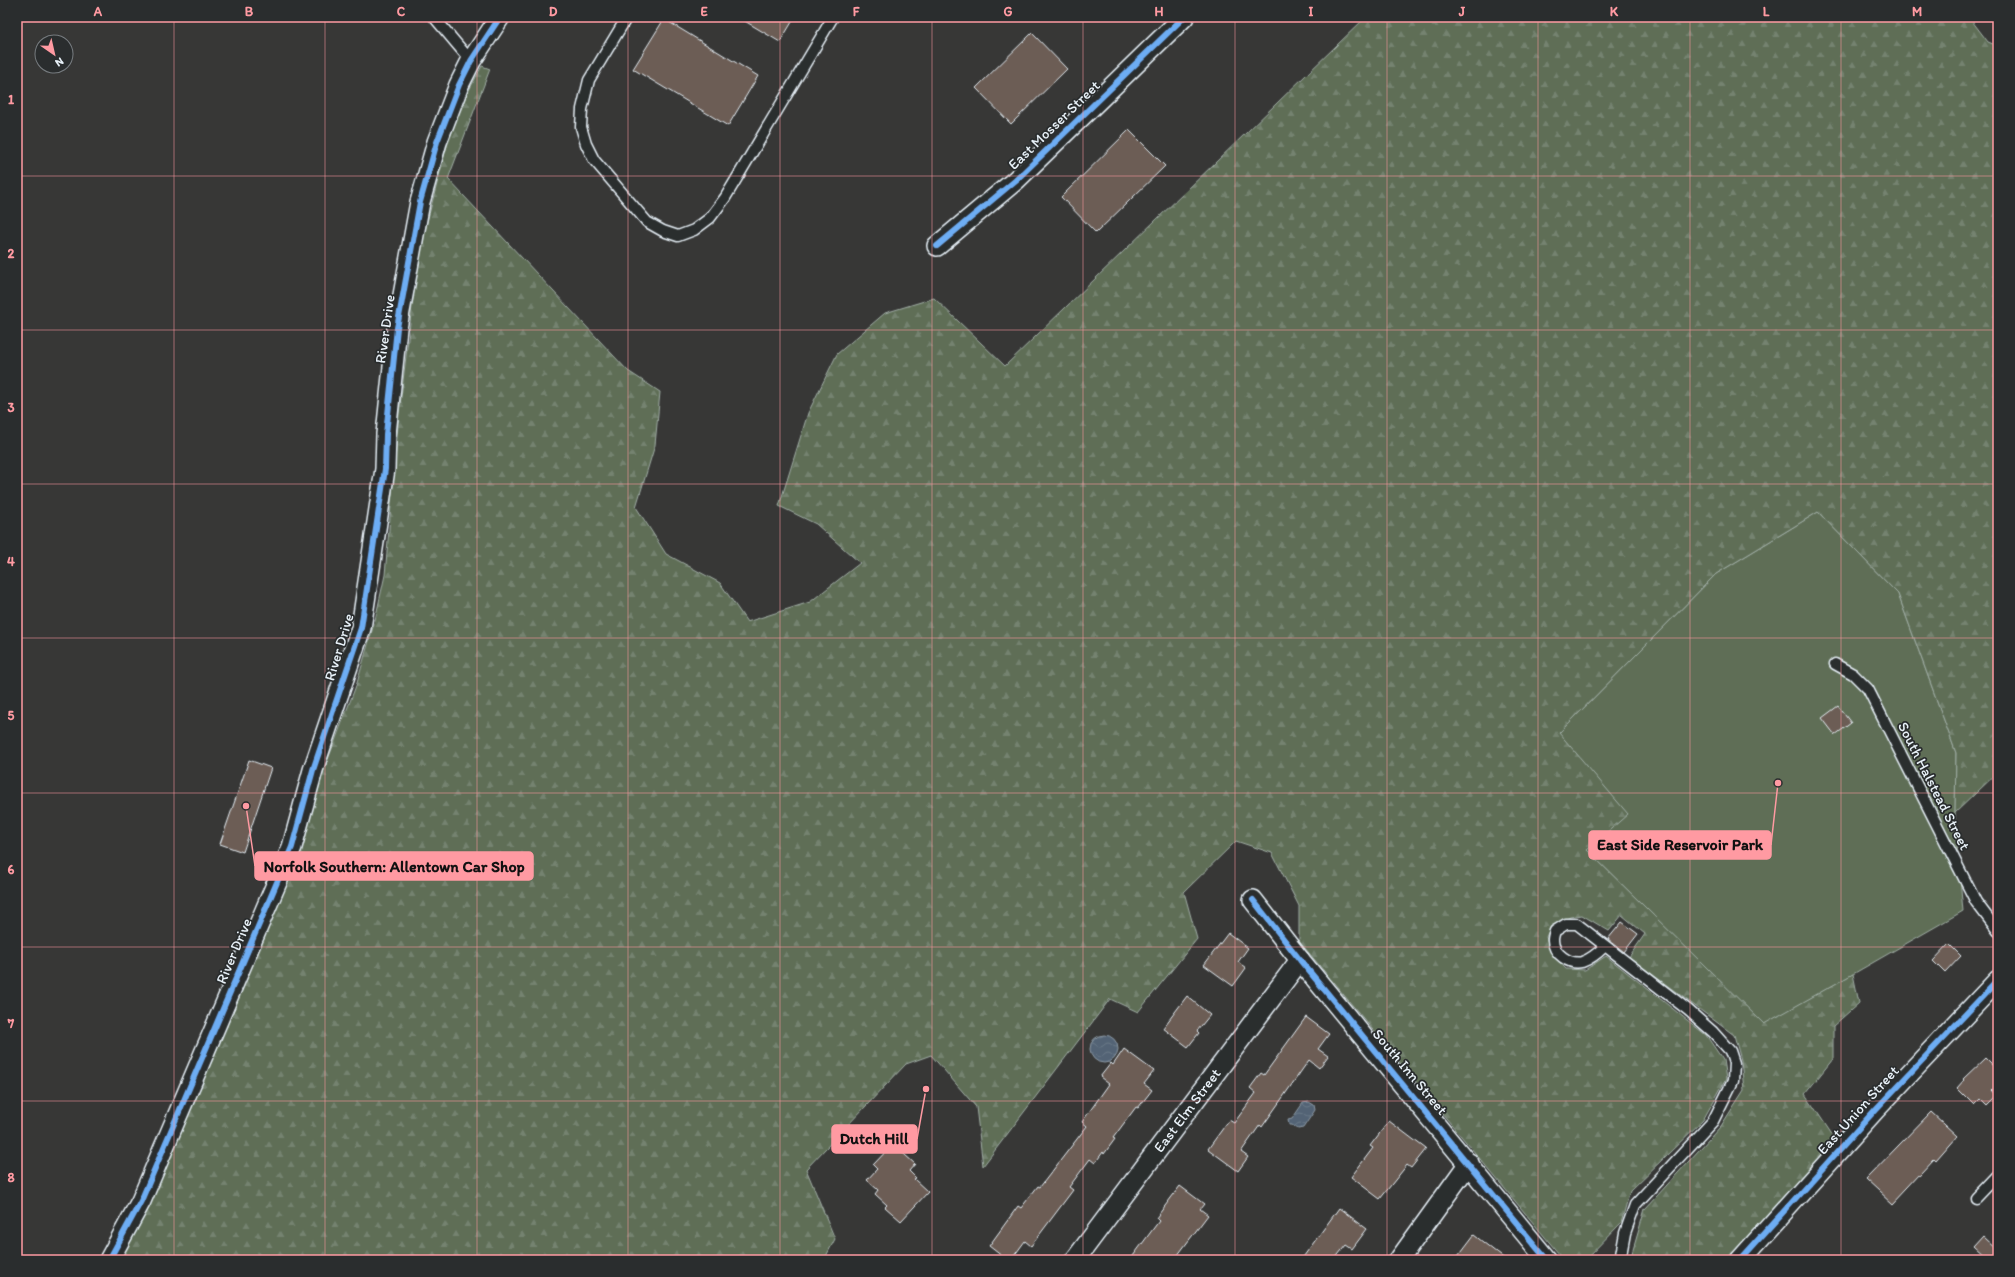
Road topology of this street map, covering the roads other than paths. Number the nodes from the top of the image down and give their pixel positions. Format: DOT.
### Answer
graph roads {
  1 [pos="434,17"];
  2 [pos="500,17"];
  3 [pos="627,17"];
  4 [pos="833,17"];
  5 [pos="1184,17"];
  6 [pos="471,61"];
  7 [pos="937,246"];
  8 [pos="1835,664"];
  9 [pos="1253,900"];
  10 [pos="1998,931"];
  11 [pos="1605,946"];
  12 [pos="1300,960"];
  13 [pos="1998,980"];
  14 [pos="1469,1163"];
  15 [pos="1998,1175"];
  16 [pos="1976,1198"];
  17 [pos="109,1260"];
  18 [pos="1075,1260"];
  19 [pos="1399,1260"];
  20 [pos="1547,1260"];
  21 [pos="1620,1260"];
  22 [pos="1740,1260"];
  1 -- 6 [label="lane"];
  2 -- 6 [label="street, River Drive"];
  3 -- 4 [label="lane"];
  5 -- 7 [label="street, East Mosser Street"];
  6 -- 17 [label="street, River Drive"];
  8 -- 10 [label="lane, South Halstead Street"];
  9 -- 12 [label="street, South Inn Street"];
  11 -- 11 [label="lane"];
  11 -- 21 [label="lane"];
  12 -- 14 [label="street, South Inn Street"];
  12 -- 18 [label="street, East Elm Street"];
  13 -- 22 [label="street, East Union Street"];
  14 -- 19 [label="street"];
  14 -- 20 [label="street, South Inn Street"];
  15 -- 16 [label="lane"];
}
